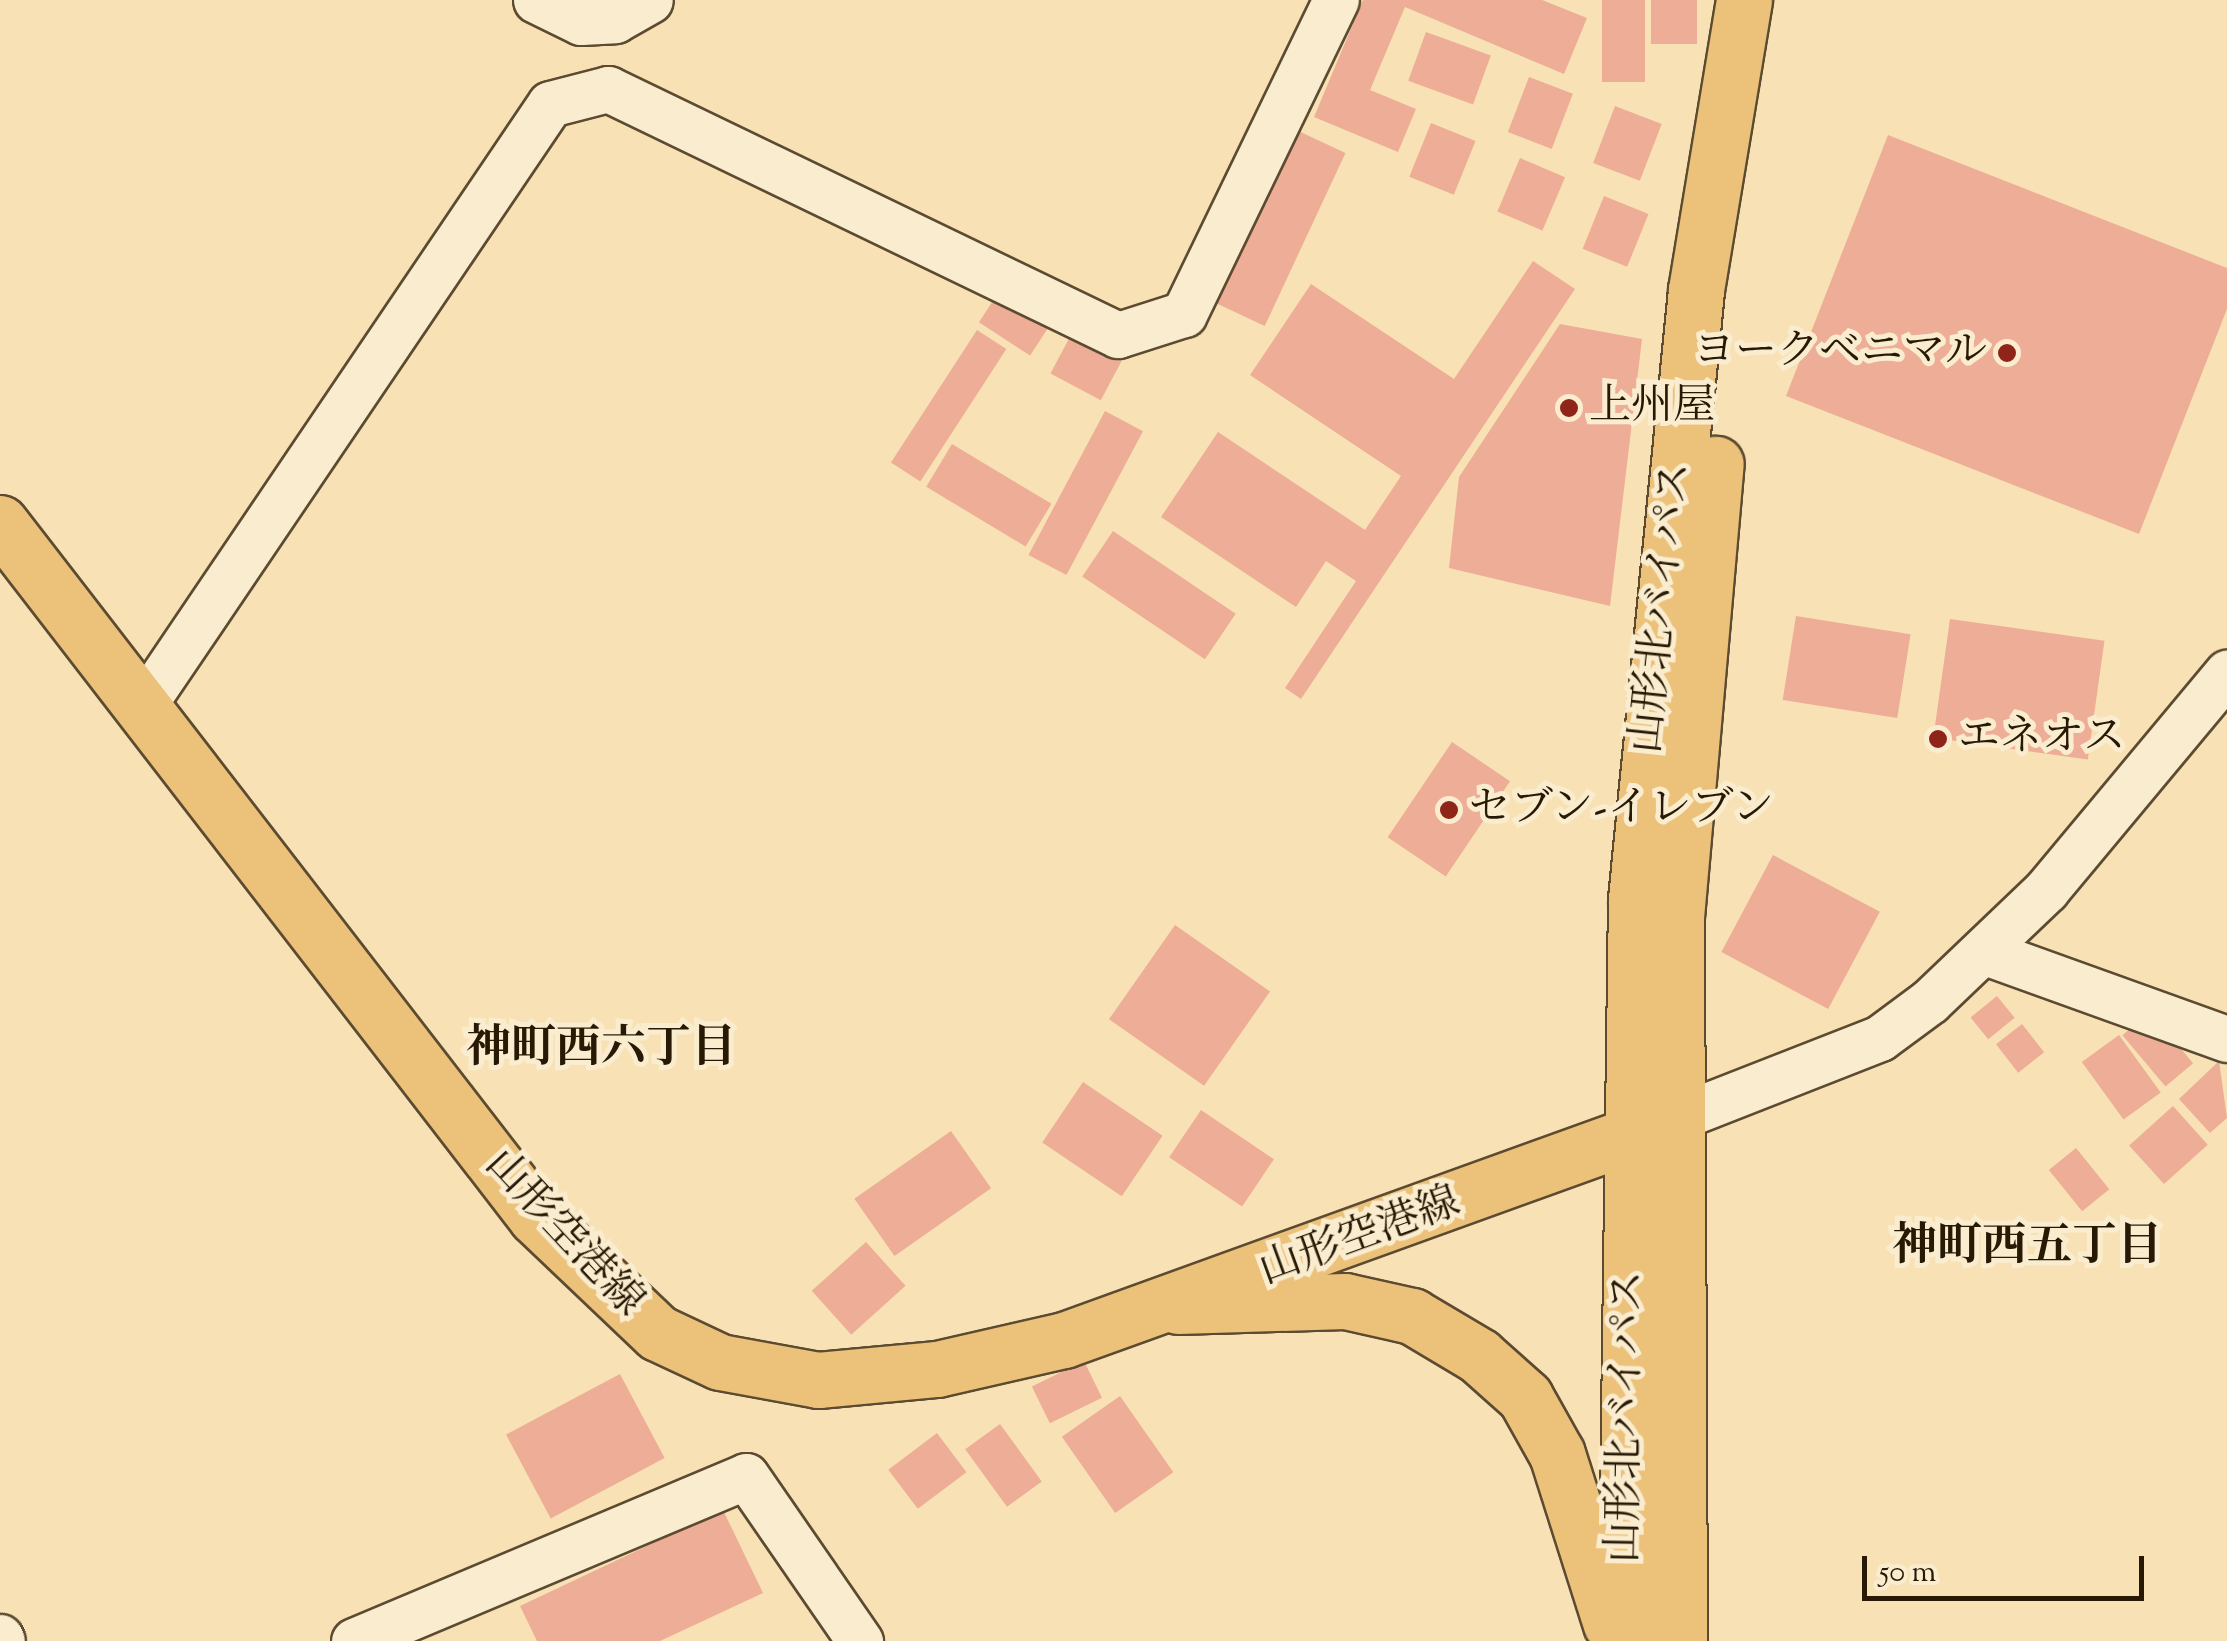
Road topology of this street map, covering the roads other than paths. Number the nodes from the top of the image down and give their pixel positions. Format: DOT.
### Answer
graph roads {
  1 [pos="536,0"];
  2 [pos="650,0"];
  3 [pos="1336,0"];
  4 [pos="1744,0"];
  5 [pos="1778,0"];
  6 [pos="0,522"];
  7 [pos="2227,673"];
  8 [pos="144,704"];
  9 [pos="1984,952"];
  10 [pos="2227,1040"];
  11 [pos="1654,1127"];
  12 [pos="1178,1306"];
  13 [pos="354,1641"];
  14 [pos="860,1641"];
  15 [pos="1616,1641"];
  16 [pos="1626,1641"];
  17 [pos="1679,1641"];
  1 -- 2 [label="street"];
  3 -- 8 [label="street"];
  4 -- 11 [label="main road, 山形北バイパス"];
  5 -- 11 [label="main road, 山形北バイパス"];
  6 -- 8 [label="main road, 山形空港線"];
  7 -- 9 [label="street"];
  8 -- 12 [label="main road, 山形空港線"];
  9 -- 10 [label="street"];
  9 -- 11 [label="street"];
  11 -- 12 [label="main road, 山形空港線"];
  11 -- 16 [label="main road, 山形北バイパス"];
  11 -- 17 [label="main road, 山形北バイパス"];
  12 -- 15 [label="main road"];
  13 -- 14 [label="street"];
}
